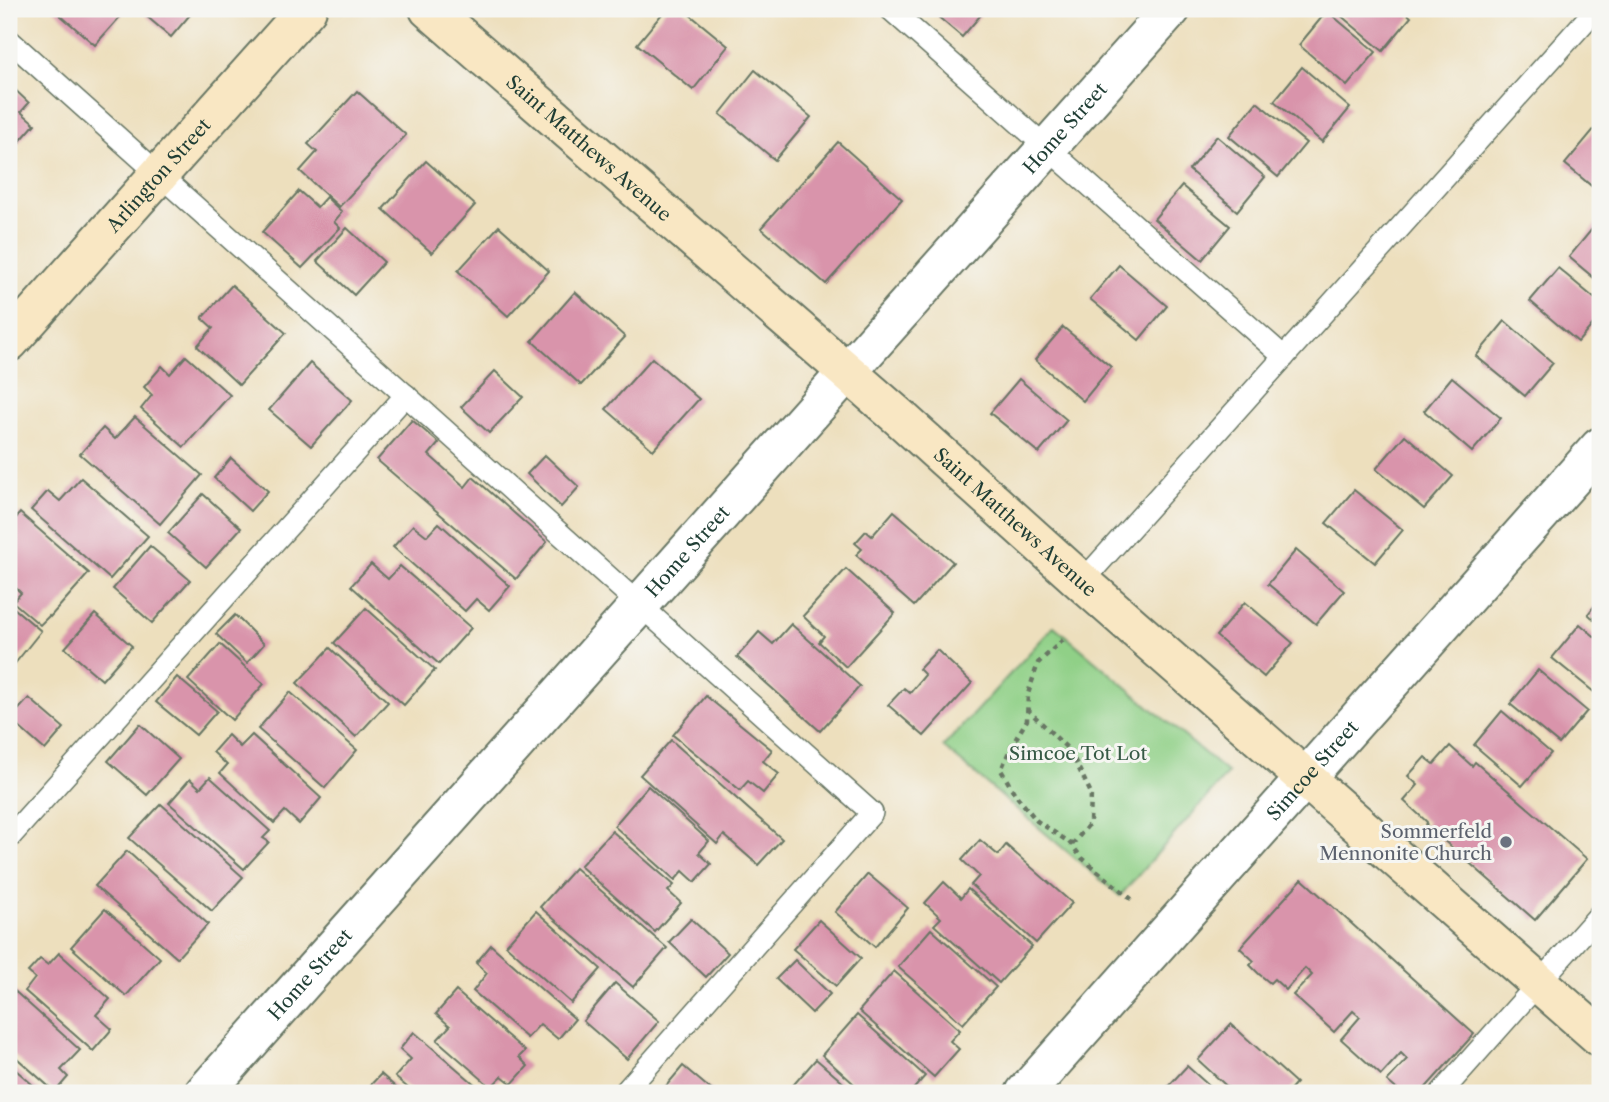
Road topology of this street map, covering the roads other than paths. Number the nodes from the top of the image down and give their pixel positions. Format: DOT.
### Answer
graph roads {
  1 [pos="307,9"];
  2 [pos="429,9"];
  3 [pos="890,9"];
  4 [pos="1171,9"];
  5 [pos="1596,9"];
  6 [pos="9,40"];
  7 [pos="1047,148"];
  8 [pos="158,173"];
  9 [pos="9,342"];
  10 [pos="1284,357"];
  11 [pos="846,372"];
  12 [pos="406,395"];
  13 [pos="1600,447"];
  14 [pos="1082,582"];
  15 [pos="640,604"];
  16 [pos="1305,777"];
  17 [pos="9,838"];
  18 [pos="1600,914"];
  19 [pos="1539,983"];
  20 [pos="1600,1037"];
  21 [pos="204,1093"];
  22 [pos="624,1093"];
  23 [pos="1025,1093"];
  24 [pos="1441,1093"];
  1 -- 8 [label="street, Arlington Street"];
  2 -- 11 [label="street, Saint Matthews Avenue"];
  3 -- 7 [label="lane"];
  4 -- 7 [label="street, Home Street"];
  5 -- 10 [label="lane"];
  6 -- 8 [label="lane"];
  7 -- 10 [label="lane"];
  7 -- 11 [label="street, Home Street"];
  8 -- 9 [label="street, Arlington Street"];
  8 -- 12 [label="lane"];
  10 -- 14 [label="lane"];
  11 -- 14 [label="street, Saint Matthews Avenue"];
  11 -- 15 [label="street, Home Street"];
  12 -- 15 [label="lane"];
  12 -- 17 [label="lane"];
  13 -- 16 [label="street, Simcoe Street"];
  14 -- 16 [label="street, Saint Matthews Avenue"];
  15 -- 21 [label="street, Home Street"];
  15 -- 22 [label="lane"];
  16 -- 19 [label="street, Saint Matthews Avenue"];
  16 -- 23 [label="street, Simcoe Street"];
  18 -- 19 [label="lane"];
  19 -- 20 [label="street, Saint Matthews Avenue"];
  19 -- 24 [label="lane"];
}
